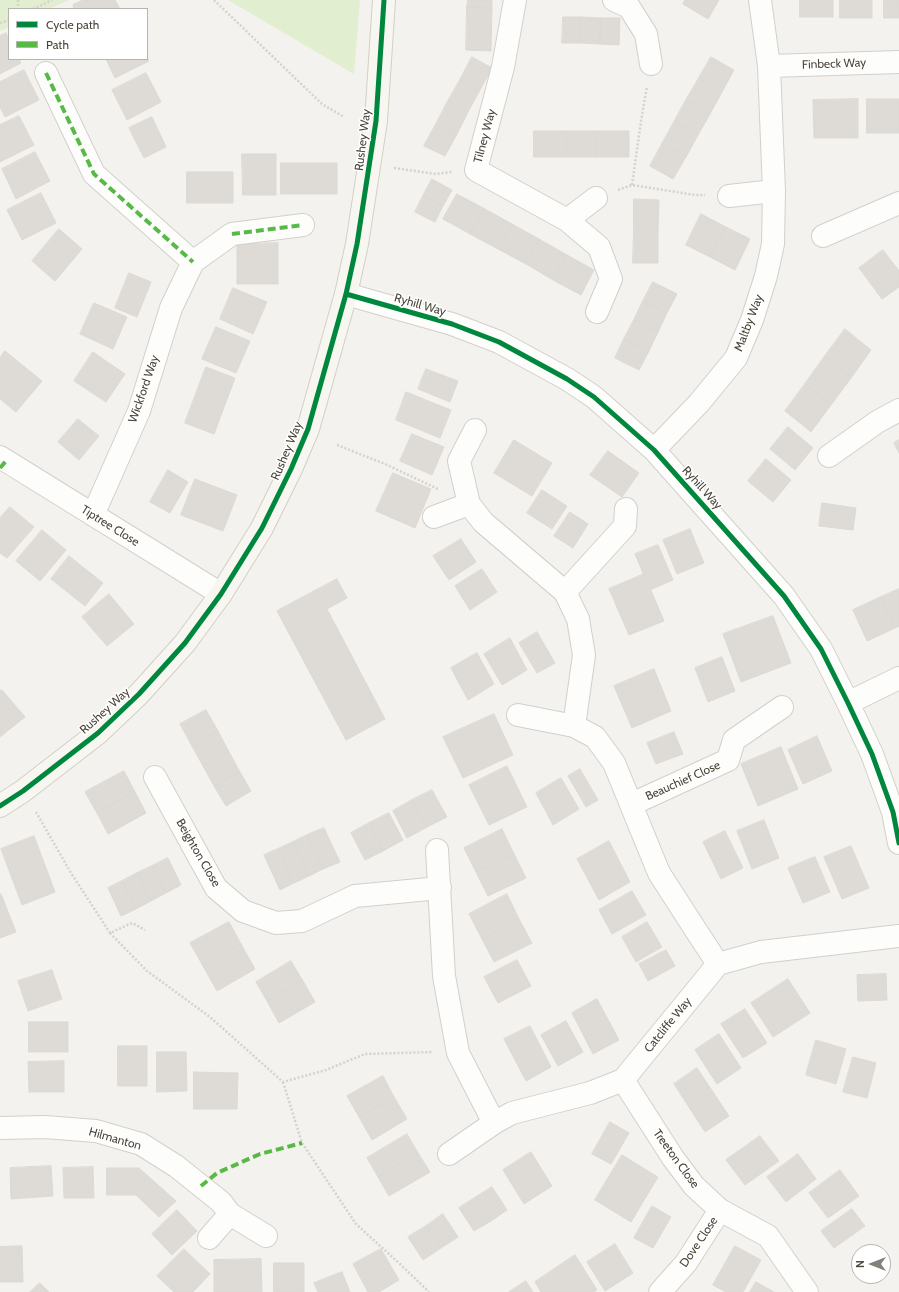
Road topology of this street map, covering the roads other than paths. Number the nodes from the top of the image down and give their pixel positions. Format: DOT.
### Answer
graph roads {
  1 [pos="384,0"];
  2 [pos="515,0"];
  3 [pos="614,0"];
  4 [pos="760,0"];
  5 [pos="899,62"];
  6 [pos="651,64"];
  7 [pos="769,66"];
  8 [pos="46,73"];
  9 [pos="774,191"];
  10 [pos="729,196"];
  11 [pos="596,198"];
  12 [pos="899,203"];
  13 [pos="567,220"];
  14 [pos="303,225"];
  15 [pos="823,236"];
  16 [pos="193,262"];
  17 [pos="346,294"];
  18 [pos="597,312"];
  19 [pos="899,410"];
  20 [pos="475,430"];
  21 [pos="654,450"];
  22 [pos="829,456"];
  23 [pos="2,462"];
  24 [pos="469,504"];
  25 [pos="626,509"];
  26 [pos="93,515"];
  27 [pos="434,517"];
  28 [pos="565,592"];
  29 [pos="221,594"];
  30 [pos="899,678"];
  31 [pos="848,703"];
  32 [pos="782,707"];
  33 [pos="518,715"];
  34 [pos="574,726"];
  35 [pos="155,778"];
  36 [pos="632,804"];
  37 [pos="0,806"];
  38 [pos="899,843"];
  39 [pos="437,850"];
  40 [pos="440,888"];
  41 [pos="899,936"];
  42 [pos="718,964"];
  43 [pos="623,1080"];
  44 [pos="494,1123"];
  45 [pos="0,1128"];
  46 [pos="448,1154"];
  47 [pos="720,1210"];
  48 [pos="230,1214"];
  49 [pos="266,1236"];
  50 [pos="209,1238"];
  51 [pos="660,1292"];
  52 [pos="807,1292"];
  1 -- 17 [label="street, Rushey Way"];
  2 -- 13 [label="street, Tilney Way"];
  3 -- 6 [label="street"];
  4 -- 7 [label="street, Maltby Way"];
  5 -- 7 [label="street, Finbeck Way"];
  7 -- 9 [label="street, Maltby Way"];
  8 -- 16 [label="street"];
  9 -- 10 [label="street"];
  9 -- 21 [label="street, Maltby Way"];
  11 -- 13 [label="street"];
  12 -- 15 [label="street"];
  13 -- 18 [label="street, Tilney Way"];
  14 -- 16 [label="street, Wickford Way"];
  16 -- 26 [label="street, Wickford Way"];
  17 -- 21 [label="street, Ryhill Way"];
  17 -- 29 [label="street, Rushey Way"];
  19 -- 22 [label="street"];
  20 -- 24 [label="street"];
  21 -- 31 [label="street, Ryhill Way"];
  23 -- 26 [label="street, Tiptree Close"];
  24 -- 27 [label="street"];
  24 -- 28 [label="street"];
  25 -- 28 [label="street"];
  26 -- 29 [label="street, Tiptree Close"];
  28 -- 34 [label="street"];
  29 -- 37 [label="street, Rushey Way"];
  30 -- 31 [label="street"];
  31 -- 38 [label="street, Ryhill Way"];
  32 -- 36 [label="street, Beauchief Close"];
  33 -- 34 [label="street, Beauchief Close"];
  34 -- 36 [label="street, Beauchief Close"];
  35 -- 40 [label="street, Beighton Close"];
  36 -- 42 [label="street, Beauchief Close"];
  39 -- 40 [label="street"];
  40 -- 44 [label="street"];
  41 -- 42 [label="street"];
  42 -- 43 [label="street, Catcliffe Way"];
  43 -- 44 [label="street, Catcliffe Way"];
  43 -- 47 [label="street, Treeton Close"];
  44 -- 46 [label="street, Catcliffe Way"];
  45 -- 48 [label="street, Hilmanton"];
  47 -- 51 [label="street, Dove Close"];
  47 -- 52 [label="street, Treeton Close"];
  48 -- 49 [label="street, Hilmanton"];
  48 -- 50 [label="street"];
}
